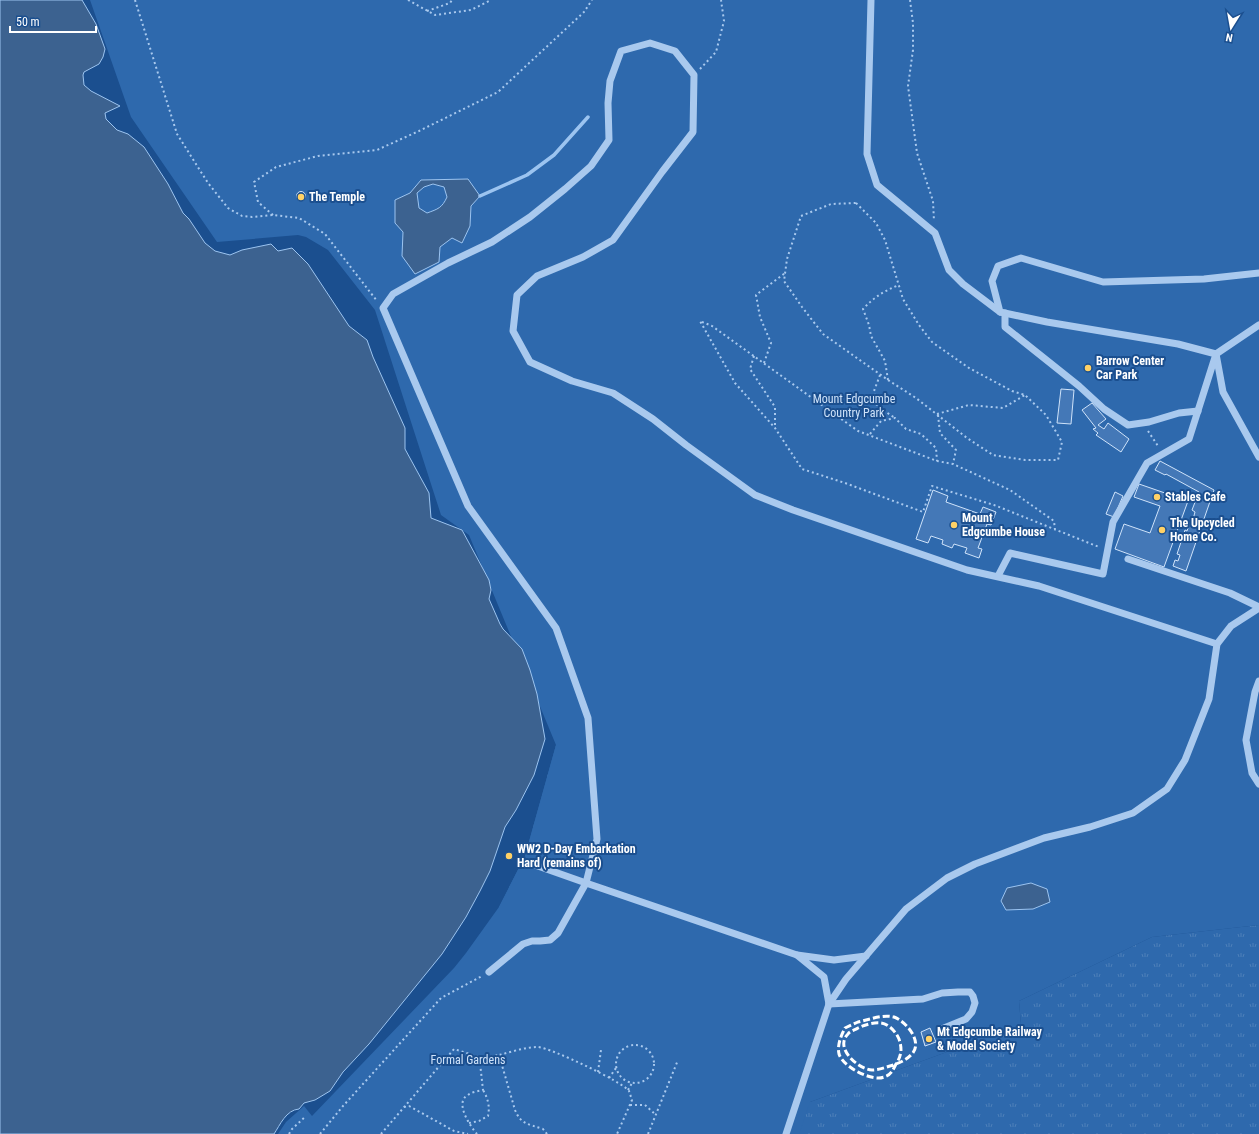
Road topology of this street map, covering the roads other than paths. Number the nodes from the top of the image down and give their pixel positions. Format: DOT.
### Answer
graph roads {
  1 [pos="871,0"];
  2 [pos="1259,272"];
  3 [pos="1002,312"];
  4 [pos="1259,325"];
  5 [pos="1216,354"];
  6 [pos="1198,411"];
  7 [pos="1259,456"];
  8 [pos="1128,559"];
  9 [pos="998,576"];
  10 [pos="1259,608"];
  11 [pos="1216,644"];
  12 [pos="1259,681"];
  13 [pos="1259,784"];
  14 [pos="535,864"];
  15 [pos="586,883"];
  16 [pos="797,955"];
  17 [pos="866,956"];
  18 [pos="489,972"];
  19 [pos="829,1004"];
  20 [pos="944,1028"];
  21 [pos="786,1134"];
  1 -- 3 [label="lane"];
  2 -- 3 [label="lane"];
  3 -- 5 [label="lane"];
  3 -- 6 [label="lane"];
  4 -- 5 [label="lane"];
  5 -- 6 [label="lane"];
  5 -- 7 [label="lane"];
  6 -- 9 [label="lane"];
  8 -- 10 [label="lane"];
  9 -- 11 [label="lane"];
  9 -- 15 [label="lane"];
  10 -- 11 [label="lane"];
  11 -- 17 [label="lane"];
  12 -- 13 [label="lane"];
  14 -- 15 [label="lane"];
  15 -- 16 [label="lane"];
  15 -- 18 [label="lane"];
  16 -- 17 [label="lane"];
  16 -- 19 [label="lane"];
  17 -- 19 [label="lane"];
  19 -- 20 [label="lane"];
  19 -- 21 [label="lane"];
}
